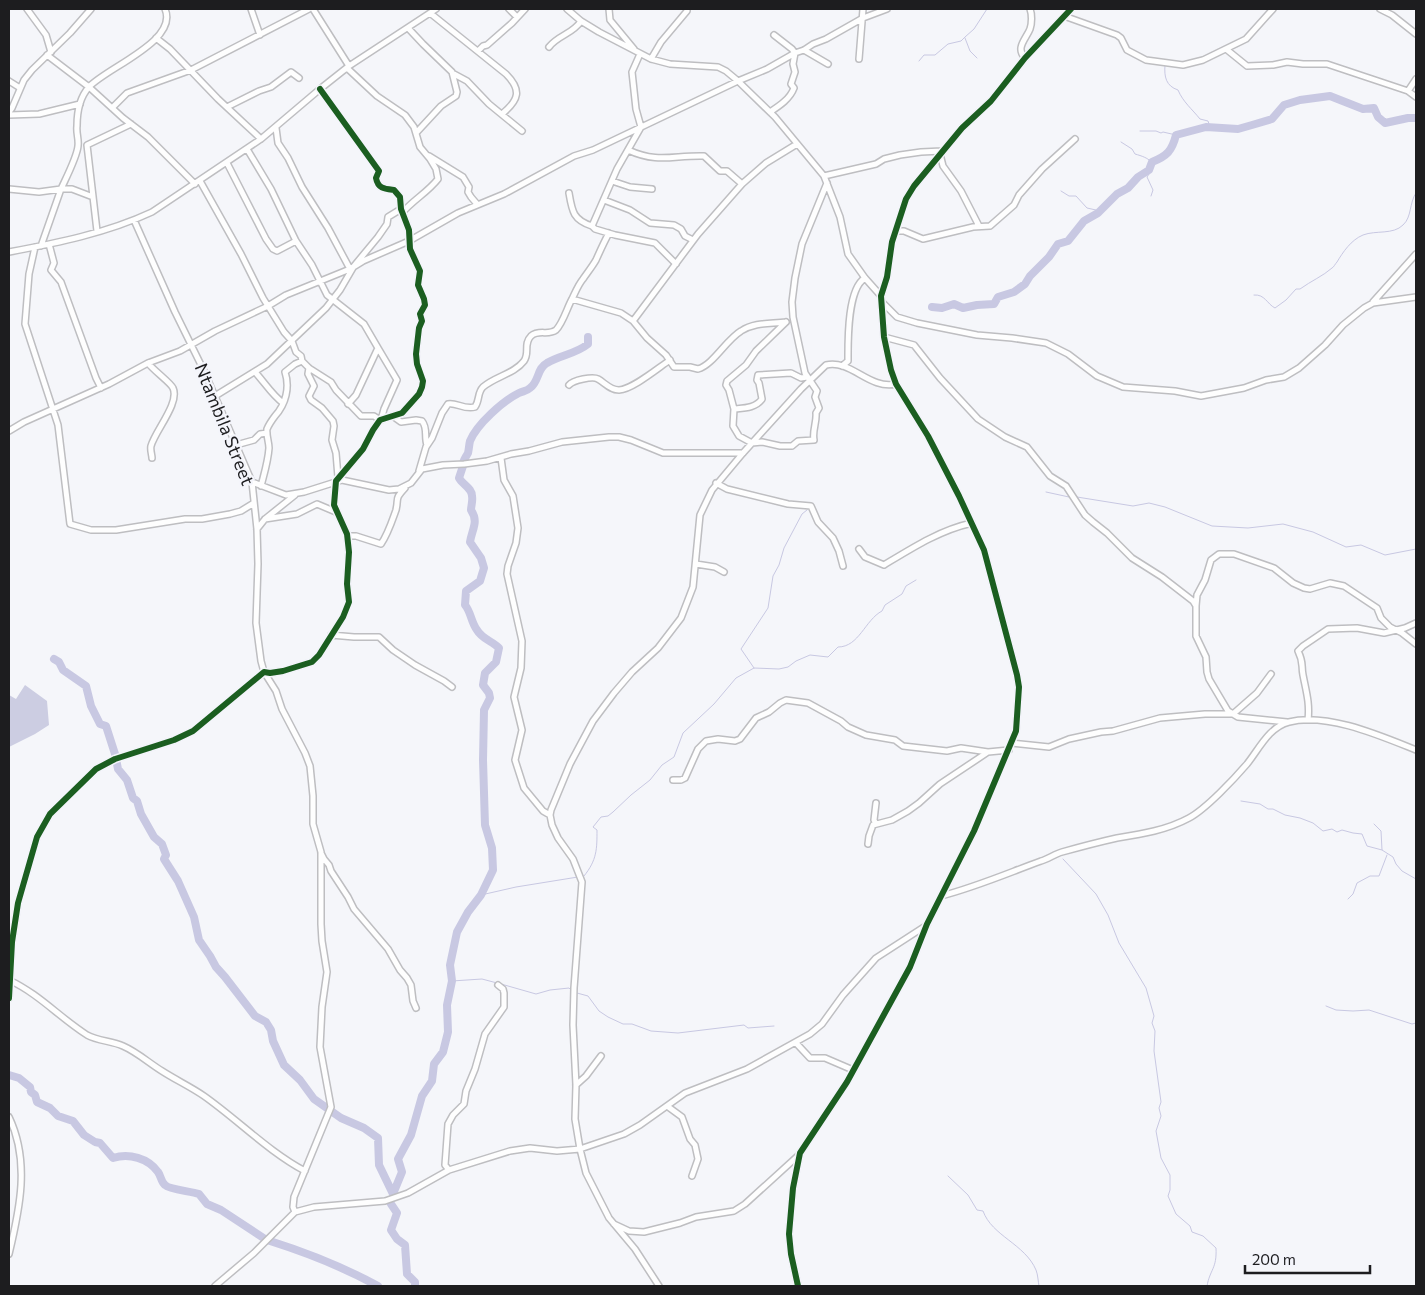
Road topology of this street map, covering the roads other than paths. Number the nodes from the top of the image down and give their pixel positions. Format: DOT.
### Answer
graph roads {
  1 [pos="91,9"];
  2 [pos="165,9"];
  3 [pos="251,9"];
  4 [pos="314,9"];
  5 [pos="436,9"];
  6 [pos="509,9"];
  7 [pos="525,9"];
  8 [pos="567,9"];
  9 [pos="609,9"];
  10 [pos="687,9"];
  11 [pos="862,9"];
  12 [pos="887,9"];
  13 [pos="1030,9"];
  14 [pos="1071,9"];
  15 [pos="1273,9"];
  16 [pos="1380,9"];
  17 [pos="29,10"];
  18 [pos="430,13"];
  19 [pos="1064,16"];
  20 [pos="517,17"];
  21 [pos="863,18"];
  22 [pos="582,21"];
  23 [pos="408,28"];
  24 [pos="1416,34"];
  25 [pos="260,35"];
  26 [pos="774,35"];
  27 [pos="156,38"];
  28 [pos="549,47"];
  29 [pos="1226,49"];
  30 [pos="804,50"];
  31 [pos="478,51"];
  32 [pos="49,53"];
  33 [pos="639,53"];
  34 [pos="795,53"];
  35 [pos="1025,58"];
  36 [pos="651,59"];
  37 [pos="859,59"];
  38 [pos="828,64"];
  39 [pos="348,67"];
  40 [pos="191,70"];
  41 [pos="454,74"];
  42 [pos="298,78"];
  43 [pos="1416,78"];
  44 [pos="9,81"];
  45 [pos="738,81"];
  46 [pos="89,87"];
  47 [pos="20,88"];
  48 [pos="320,89"];
  49 [pos="1408,91"];
  50 [pos="1416,96"];
  51 [pos="80,104"];
  52 [pos="227,107"];
  53 [pos="112,108"];
  54 [pos="770,112"];
  55 [pos="9,113"];
  56 [pos="502,114"];
  57 [pos="131,124"];
  58 [pos="641,127"];
  59 [pos="276,128"];
  60 [pos="522,131"];
  61 [pos="416,134"];
  62 [pos="261,139"];
  63 [pos="1075,139"];
  64 [pos="797,144"];
  65 [pos="87,145"];
  66 [pos="78,147"];
  67 [pos="247,150"];
  68 [pos="628,150"];
  69 [pos="424,153"];
  70 [pos="941,153"];
  71 [pos="227,163"];
  72 [pos="824,176"];
  73 [pos="612,181"];
  74 [pos="198,182"];
  75 [pos="827,183"];
  76 [pos="742,184"];
  77 [pos="61,188"];
  78 [pos="9,189"];
  79 [pos="652,189"];
  80 [pos="569,193"];
  81 [pos="93,197"];
  82 [pos="604,200"];
  83 [pos="477,204"];
  84 [pos="401,211"];
  85 [pos="134,220"];
  86 [pos="592,226"];
  87 [pos="979,226"];
  88 [pos="97,231"];
  89 [pos="896,231"];
  90 [pos="609,234"];
  91 [pos="693,240"];
  92 [pos="296,241"];
  93 [pos="409,241"];
  94 [pos="49,244"];
  95 [pos="42,246"];
  96 [pos="34,247"];
  97 [pos="9,252"];
  98 [pos="1416,254"];
  99 [pos="676,264"];
  100 [pos="352,267"];
  101 [pos="865,278"];
  102 [pos="321,280"];
  103 [pos="881,296"];
  104 [pos="1416,297"];
  105 [pos="572,299"];
  106 [pos="333,300"];
  107 [pos="882,302"];
  108 [pos="1373,303"];
  109 [pos="268,306"];
  110 [pos="793,317"];
  111 [pos="633,321"];
  112 [pos="786,322"];
  113 [pos="884,337"];
  114 [pos="292,341"];
  115 [pos="192,344"];
  116 [pos="378,348"];
  117 [pos="670,360"];
  118 [pos="302,361"];
  119 [pos="148,363"];
  120 [pos="842,366"];
  121 [pos="309,368"];
  122 [pos="255,372"];
  123 [pos="808,379"];
  124 [pos="896,384"];
  125 [pos="568,385"];
  126 [pos="101,388"];
  127 [pos="215,396"];
  128 [pos="283,404"];
  129 [pos="348,404"];
  130 [pos="53,409"];
  131 [pos="734,409"];
  132 [pos="394,417"];
  133 [pos="380,420"];
  134 [pos="9,431"];
  135 [pos="267,433"];
  136 [pos="752,443"];
  137 [pos="236,445"];
  138 [pos="427,445"];
  139 [pos="743,453"];
  140 [pos="152,458"];
  141 [pos="501,458"];
  142 [pos="419,471"];
  143 [pos="337,479"];
  144 [pos="252,482"];
  145 [pos="716,483"];
  146 [pos="260,486"];
  147 [pos="406,487"];
  148 [pos="298,494"];
  149 [pos="254,503"];
  150 [pos="336,512"];
  151 [pos="265,519"];
  152 [pos="972,524"];
  153 [pos="257,529"];
  154 [pos="348,536"];
  155 [pos="859,549"];
  156 [pos="696,564"];
  157 [pos="843,566"];
  158 [pos="724,572"];
  159 [pos="1196,606"];
  160 [pos="1416,623"];
  161 [pos="1396,630"];
  162 [pos="332,635"];
  163 [pos="1416,644"];
  164 [pos="264,672"];
  165 [pos="1271,674"];
  166 [pos="452,687"];
  167 [pos="1233,714"];
  168 [pos="1308,720"];
  169 [pos="1287,722"];
  170 [pos="1012,743"];
  171 [pos="1009,750"];
  172 [pos="1416,750"];
  173 [pos="988,752"];
  174 [pos="672,780"];
  175 [pos="876,803"];
  176 [pos="550,815"];
  177 [pos="876,824"];
  178 [pos="868,844"];
  179 [pos="321,852"];
  180 [pos="941,896"];
  181 [pos="927,924"];
  182 [pos="11,942"];
  183 [pos="10,980"];
  184 [pos="498,985"];
  185 [pos="9,998"];
  186 [pos="416,1008"];
  187 [pos="796,1043"];
  188 [pos="601,1056"];
  189 [pos="853,1070"];
  190 [pos="576,1085"];
  191 [pos="667,1106"];
  192 [pos="9,1116"];
  193 [pos="580,1149"];
  194 [pos="800,1153"];
  195 [pos="449,1170"];
  196 [pos="306,1171"];
  197 [pos="692,1176"];
  198 [pos="296,1212"];
  199 [pos="612,1223"];
  200 [pos="9,1254"];
  201 [pos="215,1286"];
  202 [pos="659,1286"];
  203 [pos="798,1286"];
  1 -- 32 [label="street"];
  2 -- 27 [label="street"];
  3 -- 25 [label="street"];
  4 -- 25 [label="street"];
  4 -- 39 [label="street"];
  5 -- 18 [label="street"];
  6 -- 20 [label="street"];
  7 -- 20 [label="street"];
  8 -- 22 [label="street"];
  9 -- 33 [label="street"];
  10 -- 36 [label="street"];
  11 -- 21 [label="street"];
  12 -- 21 [label="street"];
  13 -- 35 [label="street"];
  14 -- 19 [label="street"];
  15 -- 29 [label="street"];
  16 -- 24 [label="street"];
  17 -- 32 [label="street"];
  18 -- 23 [label="street"];
  18 -- 31 [label="street"];
  19 -- 29 [label="street"];
  19 -- 35 [label="street"];
  20 -- 31 [label="street"];
  21 -- 30 [label="street"];
  21 -- 37 [label="street"];
  22 -- 28 [label="street"];
  22 -- 33 [label="street"];
  23 -- 39 [label="street"];
  23 -- 41 [label="street"];
  25 -- 40 [label="street"];
  26 -- 34 [label="street"];
  27 -- 40 [label="street"];
  27 -- 46 [label="street"];
  29 -- 49 [label="street"];
  30 -- 34 [label="street"];
  30 -- 38 [label="street"];
  31 -- 56 [label="street"];
  32 -- 46 [label="street"];
  32 -- 47 [label="street"];
  33 -- 36 [label="street"];
  33 -- 58 [label="street"];
  34 -- 45 [label="street"];
  34 -- 54 [label="street"];
  35 -- 70 [label="street"];
  36 -- 45 [label="street"];
  39 -- 48 [label="street"];
  39 -- 61 [label="street"];
  40 -- 52 [label="street"];
  40 -- 53 [label="street"];
  41 -- 56 [label="street"];
  41 -- 61 [label="street"];
  42 -- 52 [label="street"];
  43 -- 49 [label="street"];
  44 -- 47 [label="street"];
  45 -- 54 [label="street"];
  45 -- 58 [label="street"];
  46 -- 51 [label="street"];
  46 -- 53 [label="street"];
  47 -- 55 [label="street"];
  48 -- 59 [label="street"];
  48 -- 84 [label="street"];
  49 -- 50 [label="street"];
  51 -- 55 [label="street"];
  51 -- 66 [label="street"];
  52 -- 62 [label="street"];
  53 -- 57 [label="street"];
  54 -- 64 [label="street"];
  56 -- 60 [label="street"];
  57 -- 65 [label="street"];
  57 -- 74 [label="street"];
  58 -- 68 [label="street"];
  58 -- 83 [label="street"];
  59 -- 62 [label="street"];
  59 -- 100 [label="street"];
  61 -- 69 [label="street"];
  62 -- 67 [label="street"];
  63 -- 87 [label="street"];
  64 -- 72 [label="street"];
  64 -- 76 [label="street"];
  65 -- 66 [label="street"];
  65 -- 81 [label="street"];
  66 -- 77 [label="street"];
  67 -- 71 [label="street"];
  67 -- 92 [label="street"];
  68 -- 73 [label="street"];
  68 -- 76 [label="street"];
  69 -- 83 [label="street"];
  69 -- 84 [label="street"];
  70 -- 72 [label="street"];
  70 -- 87 [label="street"];
  70 -- 89 [label="street"];
  71 -- 74 [label="street"];
  71 -- 92 [label="street"];
  72 -- 75 [label="street"];
  73 -- 79 [label="street"];
  73 -- 82 [label="street"];
  74 -- 85 [label="street"];
  74 -- 109 [label="street"];
  75 -- 101 [label="street"];
  75 -- 110 [label="street"];
  76 -- 91 [label="street"];
  77 -- 78 [label="street"];
  77 -- 81 [label="street"];
  77 -- 95 [label="street"];
  80 -- 86 [label="street"];
  81 -- 88 [label="street"];
  82 -- 86 [label="street"];
  82 -- 91 [label="street"];
  83 -- 93 [label="street"];
  84 -- 93 [label="street"];
  84 -- 100 [label="street"];
  85 -- 88 [label="street"];
  85 -- 115 [label="street, Ntambila Street"];
  86 -- 90 [label="street"];
  87 -- 89 [label="street"];
  88 -- 94 [label="street"];
  89 -- 103 [label="street"];
  90 -- 99 [label="street"];
  90 -- 105 [label="street"];
  91 -- 99 [label="street"];
  92 -- 102 [label="street"];
  93 -- 100 [label="street"];
  93 -- 132 [label="street"];
  94 -- 95 [label="street"];
  94 -- 126 [label="street"];
  95 -- 96 [label="street"];
  96 -- 97 [label="street"];
  96 -- 130 [label="street"];
  98 -- 108 [label="street"];
  99 -- 111 [label="street"];
  100 -- 102 [label="street"];
  100 -- 106 [label="street"];
  101 -- 103 [label="street"];
  101 -- 120 [label="street"];
  102 -- 106 [label="street"];
  102 -- 109 [label="street"];
  103 -- 107 [label="street"];
  104 -- 108 [label="street"];
  105 -- 111 [label="street"];
  105 -- 138 [label="street"];
  106 -- 114 [label="street"];
  106 -- 116 [label="street"];
  107 -- 108 [label="street"];
  107 -- 113 [label="street"];
  109 -- 114 [label="street"];
  109 -- 115 [label="street"];
  110 -- 112 [label="street"];
  110 -- 123 [label="street"];
  111 -- 117 [label="street"];
  112 -- 117 [label="street"];
  112 -- 131 [label="street"];
  113 -- 124 [label="street"];
  113 -- 159 [label="street"];
  114 -- 118 [label="street"];
  114 -- 122 [label="street"];
  115 -- 119 [label="street"];
  115 -- 127 [label="street, Ntambila Street"];
  116 -- 129 [label="street"];
  116 -- 133 [label="street"];
  117 -- 125 [label="street"];
  118 -- 121 [label="street"];
  118 -- 128 [label="street"];
  119 -- 126 [label="street"];
  119 -- 140 [label="street"];
  120 -- 123 [label="street"];
  120 -- 124 [label="street"];
  121 -- 129 [label="street"];
  121 -- 143 [label="street"];
  122 -- 127 [label="street"];
  122 -- 128 [label="street"];
  123 -- 131 [label="street"];
  123 -- 136 [label="street"];
  123 -- 136 [label="street"];
  124 -- 152 [label="street"];
  126 -- 130 [label="street"];
  127 -- 137 [label="street, Ntambila Street"];
  128 -- 135 [label="street"];
  129 -- 133 [label="street"];
  130 -- 134 [label="street"];
  130 -- 149 [label="street"];
  131 -- 136 [label="street"];
  132 -- 133 [label="street"];
  132 -- 138 [label="street"];
  133 -- 143 [label="street"];
  135 -- 137 [label="street"];
  135 -- 146 [label="street"];
  136 -- 139 [label="street"];
  137 -- 144 [label="street, Ntambila Street"];
  138 -- 142 [label="street"];
  139 -- 141 [label="street"];
  139 -- 145 [label="street"];
  141 -- 142 [label="street"];
  141 -- 176 [label="street"];
  142 -- 147 [label="street"];
  143 -- 147 [label="street"];
  143 -- 148 [label="street"];
  143 -- 150 [label="street"];
  144 -- 146 [label="street"];
  144 -- 149 [label="street, Ntambila Street"];
  145 -- 156 [label="street"];
  145 -- 157 [label="street"];
  146 -- 148 [label="street"];
  147 -- 154 [label="street"];
  148 -- 151 [label="street"];
  149 -- 153 [label="street, Ntambila Street"];
  150 -- 151 [label="street"];
  150 -- 154 [label="street"];
  151 -- 153 [label="street"];
  152 -- 155 [label="street"];
  152 -- 170 [label="street"];
  153 -- 164 [label="street, Ntambila Street"];
  154 -- 162 [label="street"];
  156 -- 158 [label="street"];
  156 -- 176 [label="street"];
  159 -- 161 [label="street"];
  159 -- 167 [label="street"];
  160 -- 161 [label="street"];
  161 -- 163 [label="street"];
  161 -- 168 [label="street"];
  162 -- 164 [label="street"];
  162 -- 166 [label="street"];
  164 -- 179 [label="street, Ntambila Street"];
  164 -- 182 [label="street"];
  165 -- 167 [label="street"];
  167 -- 169 [label="street"];
  167 -- 170 [label="street"];
  168 -- 169 [label="street"];
  168 -- 172 [label="street"];
  169 -- 180 [label="street"];
  170 -- 171 [label="street"];
  171 -- 173 [label="street"];
  171 -- 180 [label="street"];
  173 -- 174 [label="street"];
  173 -- 177 [label="street"];
  175 -- 177 [label="street"];
  176 -- 190 [label="street"];
  177 -- 178 [label="street"];
  179 -- 186 [label="street"];
  179 -- 196 [label="street"];
  180 -- 181 [label="street"];
  181 -- 187 [label="street"];
  181 -- 189 [label="street"];
  182 -- 183 [label="street"];
  183 -- 185 [label="street"];
  183 -- 196 [label="street"];
  184 -- 195 [label="street"];
  187 -- 189 [label="street"];
  187 -- 191 [label="street"];
  188 -- 190 [label="street"];
  189 -- 194 [label="street"];
  190 -- 193 [label="street"];
  191 -- 193 [label="street"];
  191 -- 197 [label="street"];
  192 -- 200 [label="street"];
  193 -- 195 [label="street"];
  193 -- 199 [label="street"];
  194 -- 199 [label="street"];
  194 -- 203 [label="street"];
  195 -- 198 [label="street"];
  196 -- 198 [label="street"];
  198 -- 201 [label="street"];
  199 -- 202 [label="street"];
}
